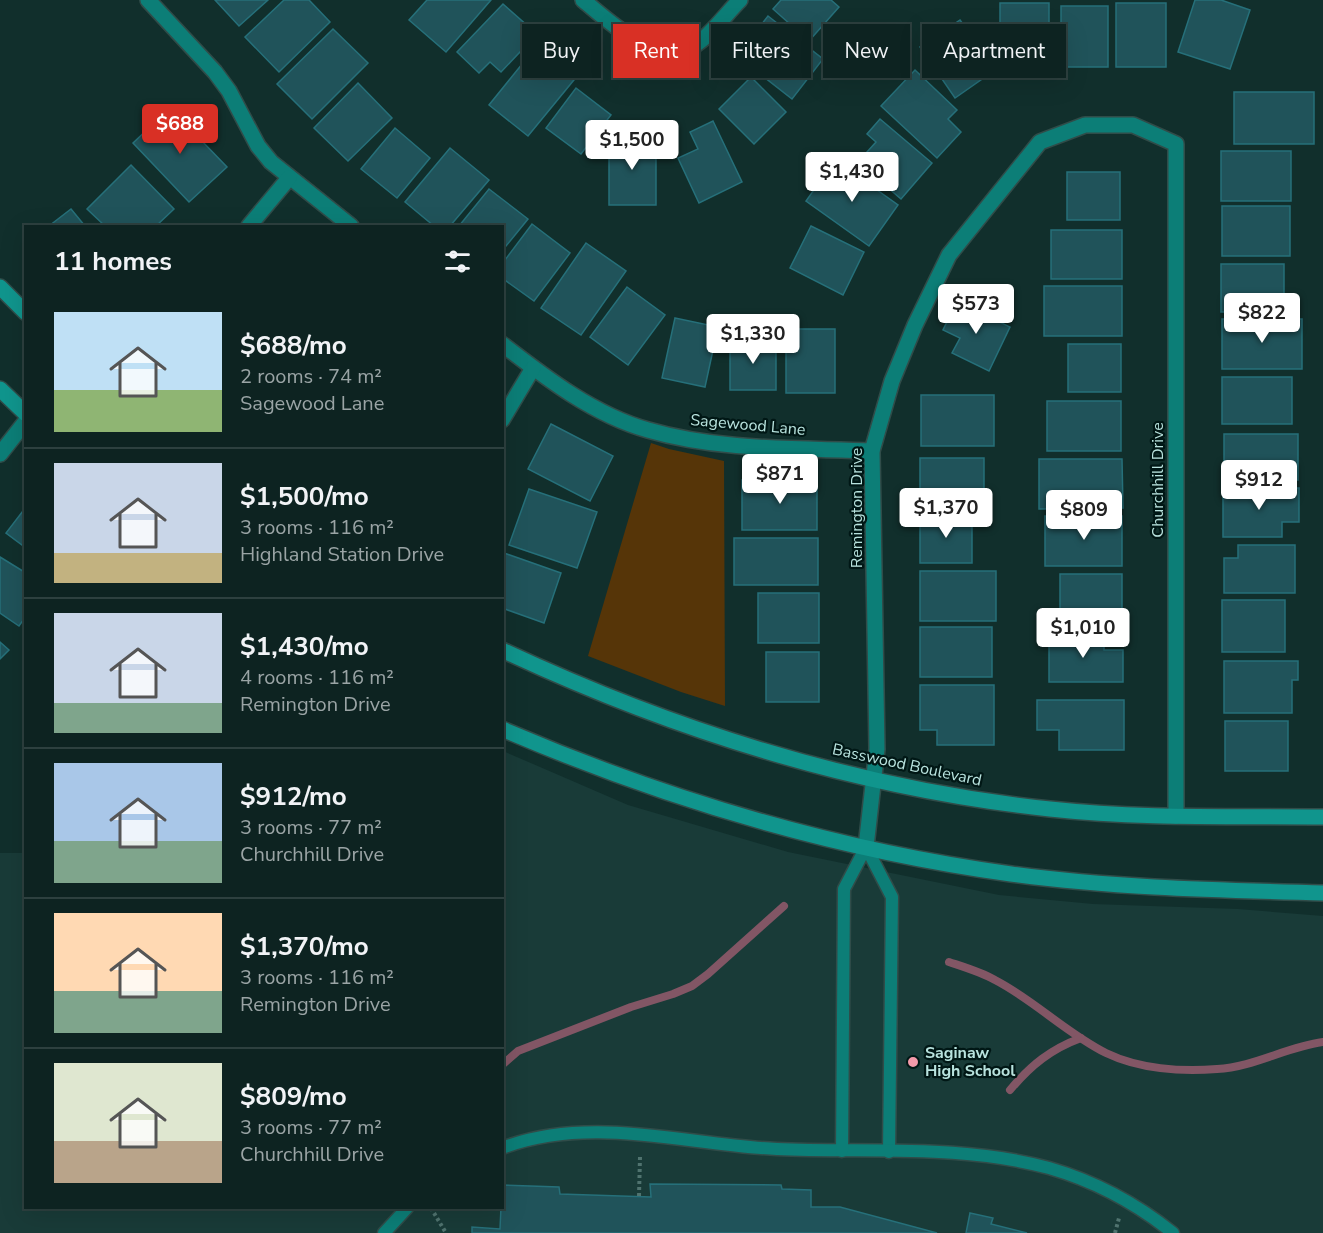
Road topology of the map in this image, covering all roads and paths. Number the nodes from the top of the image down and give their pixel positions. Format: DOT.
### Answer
graph roads {
  1 [pos="148,0"];
  2 [pos="583,0"];
  3 [pos="740,0"];
  4 [pos="1176,144"];
  5 [pos="288,178"];
  6 [pos="250,225"];
  7 [pos="350,225"];
  8 [pos="0,287"];
  9 [pos="24,311"];
  10 [pos="504,346"];
  11 [pos="533,368"];
  12 [pos="0,389"];
  13 [pos="24,412"];
  14 [pos="504,417"];
  15 [pos="24,424"];
  16 [pos="872,451"];
  17 [pos="0,454"];
  18 [pos="504,652"];
  19 [pos="504,730"];
  20 [pos="875,779"];
  21 [pos="1176,816"];
  22 [pos="1323,817"];
  23 [pos="866,847"];
  24 [pos="1323,893"];
  25 [pos="504,1147"];
  26 [pos="842,1150"];
  27 [pos="889,1152"];
  28 [pos="640,1157"];
  29 [pos="639,1196"];
  30 [pos="406,1209"];
  31 [pos="432,1209"];
  32 [pos="1119,1218"];
  33 [pos="384,1233"];
  34 [pos="446,1233"];
  35 [pos="1115,1233"];
  36 [pos="1173,1233"];
  1 -- 5 [label="street"];
  2 -- 3 [label="street"];
  4 -- 16 [label="street, Remington Drive"];
  4 -- 21 [label="street, Churchhill Drive"];
  5 -- 6 [label="street"];
  5 -- 7 [label="street"];
  8 -- 9 [label="main road"];
  10 -- 11 [label="street, Sagewood Lane"];
  11 -- 14 [label="street"];
  11 -- 16 [label="street, Sagewood Lane"];
  12 -- 13 [label="main road"];
  15 -- 17 [label="street"];
  16 -- 20 [label="street, Remington Drive"];
  18 -- 20 [label="main road, Basswood Boulevard"];
  19 -- 23 [label="main road"];
  20 -- 21 [label="main road, Basswood Boulevard"];
  20 -- 23 [label="street, Remington Drive"];
  21 -- 22 [label="main road, Basswood Boulevard"];
  23 -- 24 [label="main road"];
  23 -- 26 [label="lane"];
  23 -- 27 [label="lane"];
  25 -- 26 [label="lane"];
  26 -- 27 [label="lane"];
  27 -- 36 [label="lane"];
  28 -- 29 [label="path"];
  30 -- 33 [label="lane"];
  31 -- 34 [label="path"];
  32 -- 35 [label="path"];
}
